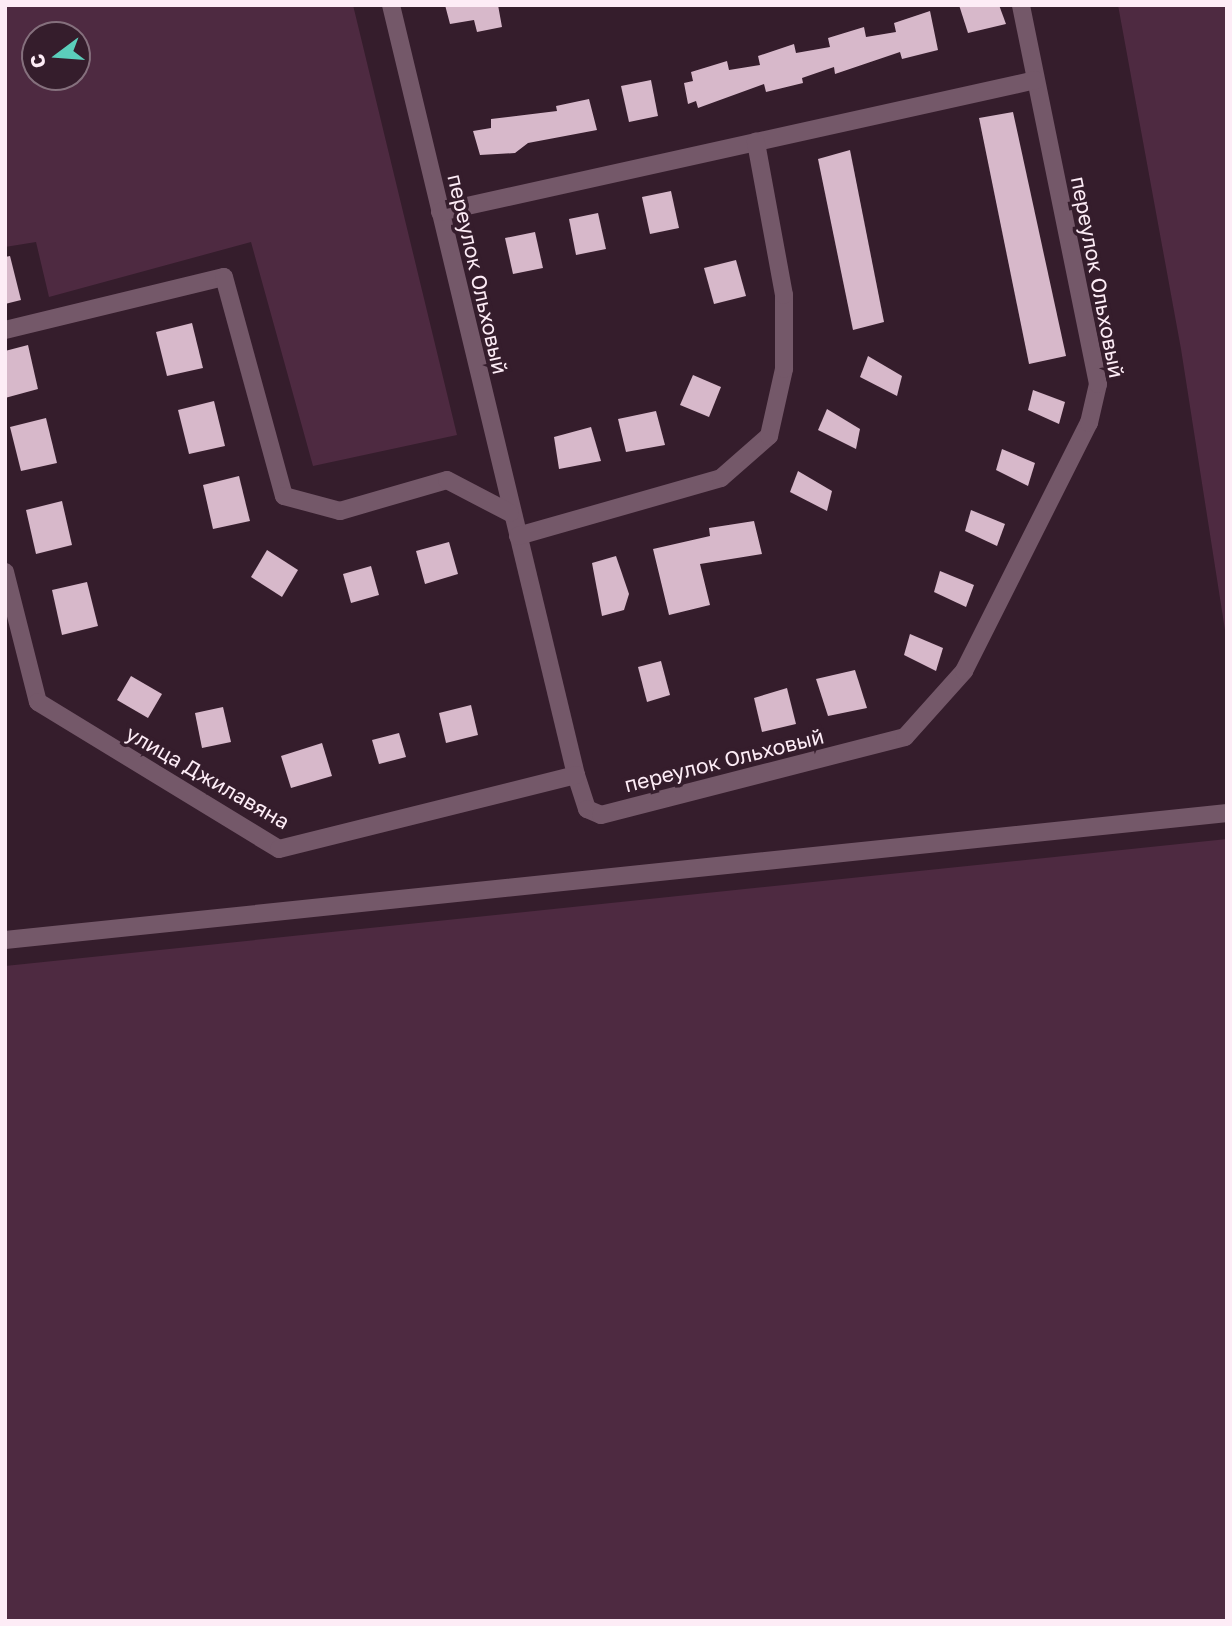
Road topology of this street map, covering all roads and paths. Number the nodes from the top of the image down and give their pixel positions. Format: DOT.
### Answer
graph roads {
  1 [pos="391,5"];
  2 [pos="1021,5"];
  3 [pos="1036,80"];
  4 [pos="756,142"];
  5 [pos="440,212"];
  6 [pos="5,330"];
  7 [pos="510,513"];
  8 [pos="518,536"];
  9 [pos="5,572"];
  10 [pos="576,775"];
  11 [pos="1227,813"];
  12 [pos="5,940"];
  1 -- 5 [label="street, переулок Ольховый"];
  2 -- 3 [label="street, переулок Ольховый"];
  3 -- 4 [label="street"];
  3 -- 10 [label="street, переулок Ольховый"];
  4 -- 5 [label="street"];
  4 -- 8 [label="street"];
  5 -- 7 [label="street, переулок Ольховый"];
  6 -- 7 [label="street"];
  7 -- 8 [label="street, переулок Ольховый"];
  8 -- 10 [label="street, переулок Ольховый"];
  9 -- 10 [label="street, улица Джилавяна"];
  11 -- 12 [label="street"];
}
